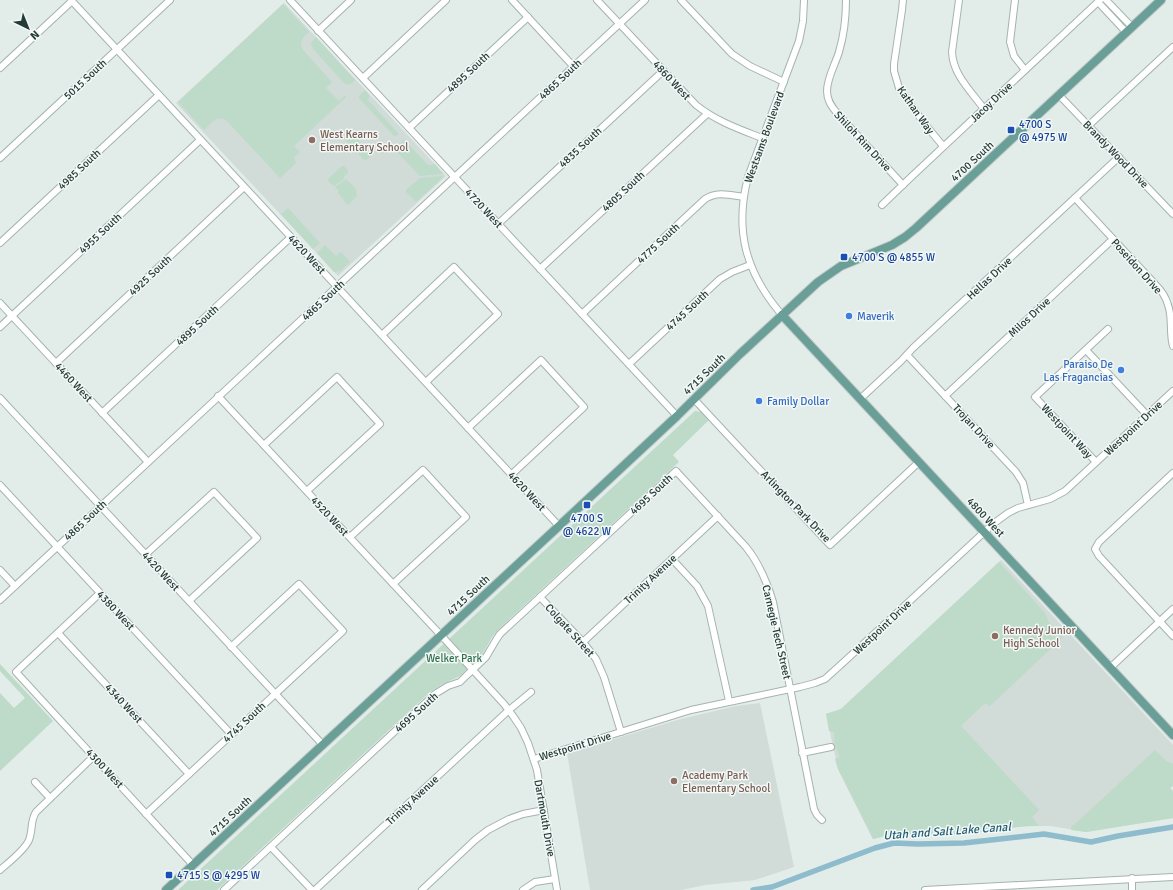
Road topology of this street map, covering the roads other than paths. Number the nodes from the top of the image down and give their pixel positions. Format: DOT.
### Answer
graph roads {
  1 [pos="71,0"];
  2 [pos="170,0"];
  3 [pos="290,0"];
  4 [pos="351,0"];
  5 [pos="446,0"];
  6 [pos="512,0"];
  7 [pos="597,0"];
  8 [pos="645,0"];
  9 [pos="681,0"];
  10 [pos="804,0"];
  11 [pos="846,0"];
  12 [pos="903,0"];
  13 [pos="959,0"];
  14 [pos="1015,0"];
  15 [pos="1106,0"];
  16 [pos="1161,0"];
  17 [pos="159,1"];
  18 [pos="1099,1"];
  19 [pos="164,6"];
  20 [pos="528,17"];
  21 [pos="619,24"];
  22 [pos="1129,30"];
  23 [pos="318,31"];
  24 [pos="1173,47"];
  25 [pos="116,50"];
  26 [pos="574,67"];
  27 [pos="0,68"];
  28 [pos="1025,70"];
  29 [pos="663,71"];
  30 [pos="362,78"];
  31 [pos="784,82"];
  32 [pos="159,95"];
  33 [pos="1059,95"];
  34 [pos="984,109"];
  35 [pos="707,114"];
  36 [pos="1088,126"];
  37 [pos="409,128"];
  38 [pos="762,138"];
  39 [pos="200,140"];
  40 [pos="943,146"];
  41 [pos="1118,157"];
  42 [pos="0,158"];
  43 [pos="455,177"];
  44 [pos="903,185"];
  45 [pos="244,187"];
  46 [pos="744,197"];
  47 [pos="1075,198"];
  48 [pos="882,205"];
  49 [pos="1173,213"];
  50 [pos="498,224"];
  51 [pos="291,237"];
  52 [pos="1113,239"];
  53 [pos="0,243"];
  54 [pos="750,265"];
  55 [pos="540,268"];
  56 [pos="337,287"];
  57 [pos="0,303"];
  58 [pos="582,314"];
  59 [pos="782,315"];
  60 [pos="12,316"];
  61 [pos="0,327"];
  62 [pos="1108,329"];
  63 [pos="382,335"];
  64 [pos="1173,346"];
  65 [pos="1086,350"];
  66 [pos="907,355"];
  67 [pos="56,363"];
  68 [pos="629,364"];
  69 [pos="426,382"];
  70 [pos="1173,391"];
  71 [pos="218,396"];
  72 [pos="945,396"];
  73 [pos="0,398"];
  74 [pos="694,399"];
  75 [pos="860,399"];
  76 [pos="102,413"];
  77 [pos="677,416"];
  78 [pos="1147,416"];
  79 [pos="468,428"];
  80 [pos="264,445"];
  81 [pos="148,462"];
  82 [pos="920,462"];
  83 [pos="1096,462"];
  84 [pos="676,471"];
  85 [pos="1173,473"];
  86 [pos="512,474"];
  87 [pos="0,485"];
  88 [pos="307,491"];
  89 [pos="1028,505"];
  90 [pos="101,506"];
  91 [pos="718,516"];
  92 [pos="559,526"];
  93 [pos="984,532"];
  94 [pos="350,538"];
  95 [pos="57,547"];
  96 [pos="146,554"];
  97 [pos="672,559"];
  98 [pos="0,570"];
  99 [pos="393,584"];
  100 [pos="15,586"];
  101 [pos="100,593"];
  102 [pos="540,597"];
  103 [pos="0,600"];
  104 [pos="189,601"];
  105 [pos="1173,609"];
  106 [pos="1159,622"];
  107 [pos="58,633"];
  108 [pos="441,635"];
  109 [pos="1173,636"];
  110 [pos="583,642"];
  111 [pos="231,647"];
  112 [pos="1110,668"];
  113 [pos="473,670"];
  114 [pos="790,689"];
  115 [pos="531,692"];
  116 [pos="275,694"];
  117 [pos="729,701"];
  118 [pos="509,710"];
  119 [pos="621,732"];
  120 [pos="231,734"];
  121 [pos="1173,735"];
  122 [pos="323,745"];
  123 [pos="831,747"];
  124 [pos="802,753"];
  125 [pos="94,756"];
  126 [pos="534,759"];
  127 [pos="189,774"];
  128 [pos="35,782"];
  129 [pos="50,798"];
  130 [pos="544,810"];
  131 [pos="146,814"];
  132 [pos="822,820"];
  133 [pos="271,847"];
  134 [pos="0,860"];
  135 [pos="193,865"];
  136 [pos="2,868"];
  137 [pos="1173,876"];
  138 [pos="1132,878"];
  139 [pos="555,879"];
  140 [pos="1009,888"];
  141 [pos="226,889"];
  142 [pos="166,890"];
  143 [pos="312,890"];
  144 [pos="315,890"];
  145 [pos="422,890"];
  146 [pos="523,890"];
  147 [pos="557,890"];
  148 [pos="925,890"];
  149 [pos="1132,890"];
  1 -- 25 [label="street, 4620 West"];
  1 -- 27 [label="street"];
  2 -- 19 [label="street, 5015 South"];
  3 -- 23 [label="street, 4720 West"];
  4 -- 23 [label="street"];
  5 -- 30 [label="street"];
  6 -- 20 [label="street"];
  7 -- 21 [label="street, 4860 West"];
  8 -- 21 [label="street, 4865 South"];
  9 -- 31 [label="street"];
  10 -- 31 [label="street, Westsams Boulevard"];
  11 -- 44 [label="street, Shiloh Rim Drive"];
  12 -- 40 [label="street, Kathan Way"];
  13 -- 34 [label="street"];
  14 -- 28 [label="street"];
  15 -- 22 [label="street"];
  16 -- 22 [label="main road, 4700 South"];
  17 -- 19 [label="street"];
  18 -- 22 [label="street"];
  18 -- 28 [label="street, Jacoy Drive"];
  19 -- 25 [label="street, 5015 South"];
  20 -- 26 [label="street"];
  20 -- 37 [label="street, 4895 South"];
  21 -- 26 [label="street, 4865 South"];
  21 -- 29 [label="street, 4860 West"];
  22 -- 33 [label="main road, 4700 South"];
  23 -- 30 [label="street, 4720 West"];
  24 -- 36 [label="street"];
  25 -- 32 [label="street, 4620 West"];
  25 -- 42 [label="street, 5015 South"];
  26 -- 43 [label="street, 4865 South"];
  28 -- 34 [label="street, Jacoy Drive"];
  29 -- 35 [label="street, 4860 West"];
  29 -- 50 [label="street, 4835 South"];
  30 -- 37 [label="street, 4720 West"];
  31 -- 38 [label="street, Westsams Boulevard"];
  32 -- 39 [label="street, 4620 West"];
  32 -- 53 [label="street, 4985 South"];
  33 -- 36 [label="street, Brandy Wood Drive"];
  33 -- 59 [label="main road, 4700 South"];
  34 -- 40 [label="street, Jacoy Drive"];
  35 -- 38 [label="street, 4860 West"];
  35 -- 55 [label="street, 4805 South"];
  36 -- 41 [label="street, Brandy Wood Drive"];
  37 -- 43 [label="street, 4720 West"];
  38 -- 46 [label="street, Westsams Boulevard"];
  39 -- 45 [label="street, 4620 West"];
  39 -- 60 [label="street, 4955 South"];
  40 -- 44 [label="street, Jacoy Drive"];
  41 -- 47 [label="street, Hellas Drive"];
  41 -- 49 [label="street, Brandy Wood Drive"];
  43 -- 50 [label="street, 4720 West"];
  43 -- 56 [label="street, 4865 South"];
  44 -- 48 [label="street, Jacoy Drive"];
  45 -- 51 [label="street, 4620 West"];
  45 -- 67 [label="street, 4925 South"];
  46 -- 54 [label="street, Westsams Boulevard"];
  46 -- 58 [label="street, 4775 South"];
  47 -- 52 [label="street, Poseidon Drive"];
  47 -- 66 [label="street, Hellas Drive"];
  50 -- 55 [label="street, 4720 West"];
  51 -- 56 [label="street, 4620 West"];
  51 -- 76 [label="street, 4895 South"];
  52 -- 64 [label="street, Poseidon Drive"];
  52 -- 72 [label="street, Milos Drive"];
  54 -- 59 [label="street, Westsams Boulevard"];
  54 -- 68 [label="street, 4745 South"];
  55 -- 58 [label="street, 4720 West"];
  56 -- 63 [label="street, 4620 West"];
  56 -- 71 [label="street, 4865 South"];
  57 -- 60 [label="street, 4460 West"];
  58 -- 68 [label="street, 4720 West"];
  59 -- 74 [label="main road, 4715 South"];
  59 -- 75 [label="main road, 4800 West"];
  60 -- 61 [label="street, 4955 South"];
  60 -- 67 [label="street, 4460 West"];
  62 -- 65 [label="street"];
  63 -- 69 [label="street, 4620 West"];
  63 -- 69 [label="street"];
  65 -- 78 [label="street"];
  65 -- 83 [label="street, Westpoint Way"];
  66 -- 72 [label="street, Trojan Drive"];
  66 -- 75 [label="street, Hellas Drive"];
  67 -- 76 [label="street, 4460 West"];
  68 -- 77 [label="street, 4720 West"];
  69 -- 79 [label="street, 4620 West"];
  70 -- 78 [label="street, Westpoint Drive"];
  71 -- 80 [label="street, 4520 West"];
  71 -- 81 [label="street, 4865 South"];
  72 -- 89 [label="street, Trojan Drive"];
  73 -- 90 [label="street, 4420 West"];
  74 -- 77 [label="main road, 4715 South"];
  74 -- 82 [label="street, Arlington Park Drive"];
  75 -- 82 [label="main road, 4800 West"];
  76 -- 81 [label="street, 4460 West"];
  77 -- 92 [label="main road, 4715 South"];
  78 -- 83 [label="street, Westpoint Drive"];
  79 -- 86 [label="street, 4620 West"];
  79 -- 86 [label="street"];
  80 -- 88 [label="street, 4520 West"];
  80 -- 88 [label="street"];
  81 -- 90 [label="street, 4865 South"];
  82 -- 93 [label="main road, 4800 West"];
  83 -- 89 [label="street, Westpoint Drive"];
  84 -- 91 [label="street, Carnegie Tech Street"];
  84 -- 102 [label="street, 4695 South"];
  85 -- 106 [label="street"];
  86 -- 92 [label="street, 4620 West"];
  87 -- 95 [label="street, 4380 West"];
  88 -- 94 [label="street, 4520 West"];
  89 -- 93 [label="street, Westpoint Drive"];
  90 -- 95 [label="street, 4865 South"];
  90 -- 96 [label="street, 4420 West"];
  91 -- 97 [label="street, Trinity Avenue"];
  91 -- 114 [label="street, Carnegie Tech Street"];
  92 -- 108 [label="main road, 4715 South"];
  93 -- 112 [label="main road, 4800 West"];
  93 -- 114 [label="street, Westpoint Drive"];
  94 -- 99 [label="street, 4520 West"];
  94 -- 99 [label="street"];
  95 -- 100 [label="street, 4865 South"];
  95 -- 101 [label="street, 4380 West"];
  96 -- 104 [label="street, 4420 West"];
  96 -- 104 [label="street"];
  97 -- 110 [label="street, Trinity Avenue"];
  97 -- 117 [label="street"];
  98 -- 100 [label="street"];
  99 -- 108 [label="street, 4520 West"];
  100 -- 103 [label="street, 4865 South"];
  101 -- 107 [label="street"];
  101 -- 120 [label="street, 4380 West"];
  102 -- 110 [label="street, Colgate Street"];
  102 -- 113 [label="street, 4695 South"];
  104 -- 111 [label="street, 4420 West"];
  105 -- 106 [label="street"];
  106 -- 109 [label="street"];
  106 -- 112 [label="street"];
  107 -- 125 [label="street, 4300 West"];
  107 -- 127 [label="street, 4340 West"];
  108 -- 113 [label="street, Dartmouth Drive"];
  108 -- 122 [label="main road, 4715 South"];
  110 -- 119 [label="street, Colgate Street"];
  111 -- 116 [label="street, 4420 West"];
  111 -- 116 [label="street, 4745 South"];
  112 -- 121 [label="main road, 4800 West"];
  113 -- 118 [label="street, Dartmouth Drive"];
  113 -- 133 [label="street, 4695 South"];
  114 -- 117 [label="street, Westpoint Drive"];
  114 -- 124 [label="street, Carnegie Tech Street"];
  115 -- 118 [label="street, Trinity Avenue"];
  116 -- 120 [label="street, 4745 South"];
  116 -- 122 [label="street, 4420 West"];
  117 -- 119 [label="street, Westpoint Drive"];
  118 -- 126 [label="street, Dartmouth Drive"];
  118 -- 144 [label="street, Trinity Avenue"];
  119 -- 126 [label="street, Westpoint Drive"];
  120 -- 127 [label="street, 4745 South"];
  122 -- 135 [label="main road, 4715 South"];
  123 -- 124 [label="street"];
  124 -- 132 [label="street, Carnegie Tech Street"];
  125 -- 129 [label="street"];
  125 -- 131 [label="street, 4300 West"];
  126 -- 130 [label="street, Dartmouth Drive"];
  127 -- 131 [label="street, 4745 South"];
  128 -- 129 [label="street"];
  129 -- 136 [label="street"];
  130 -- 139 [label="street, Dartmouth Drive"];
  130 -- 145 [label="street"];
  131 -- 135 [label="street, 4300 West"];
  133 -- 141 [label="street, 4695 South"];
  133 -- 143 [label="street"];
  134 -- 136 [label="street"];
  135 -- 142 [label="main road, 4715 South"];
  137 -- 138 [label="street"];
  138 -- 140 [label="street"];
  138 -- 149 [label="street"];
  139 -- 146 [label="street"];
  139 -- 147 [label="street, Dartmouth Drive"];
  140 -- 148 [label="street"];
}
